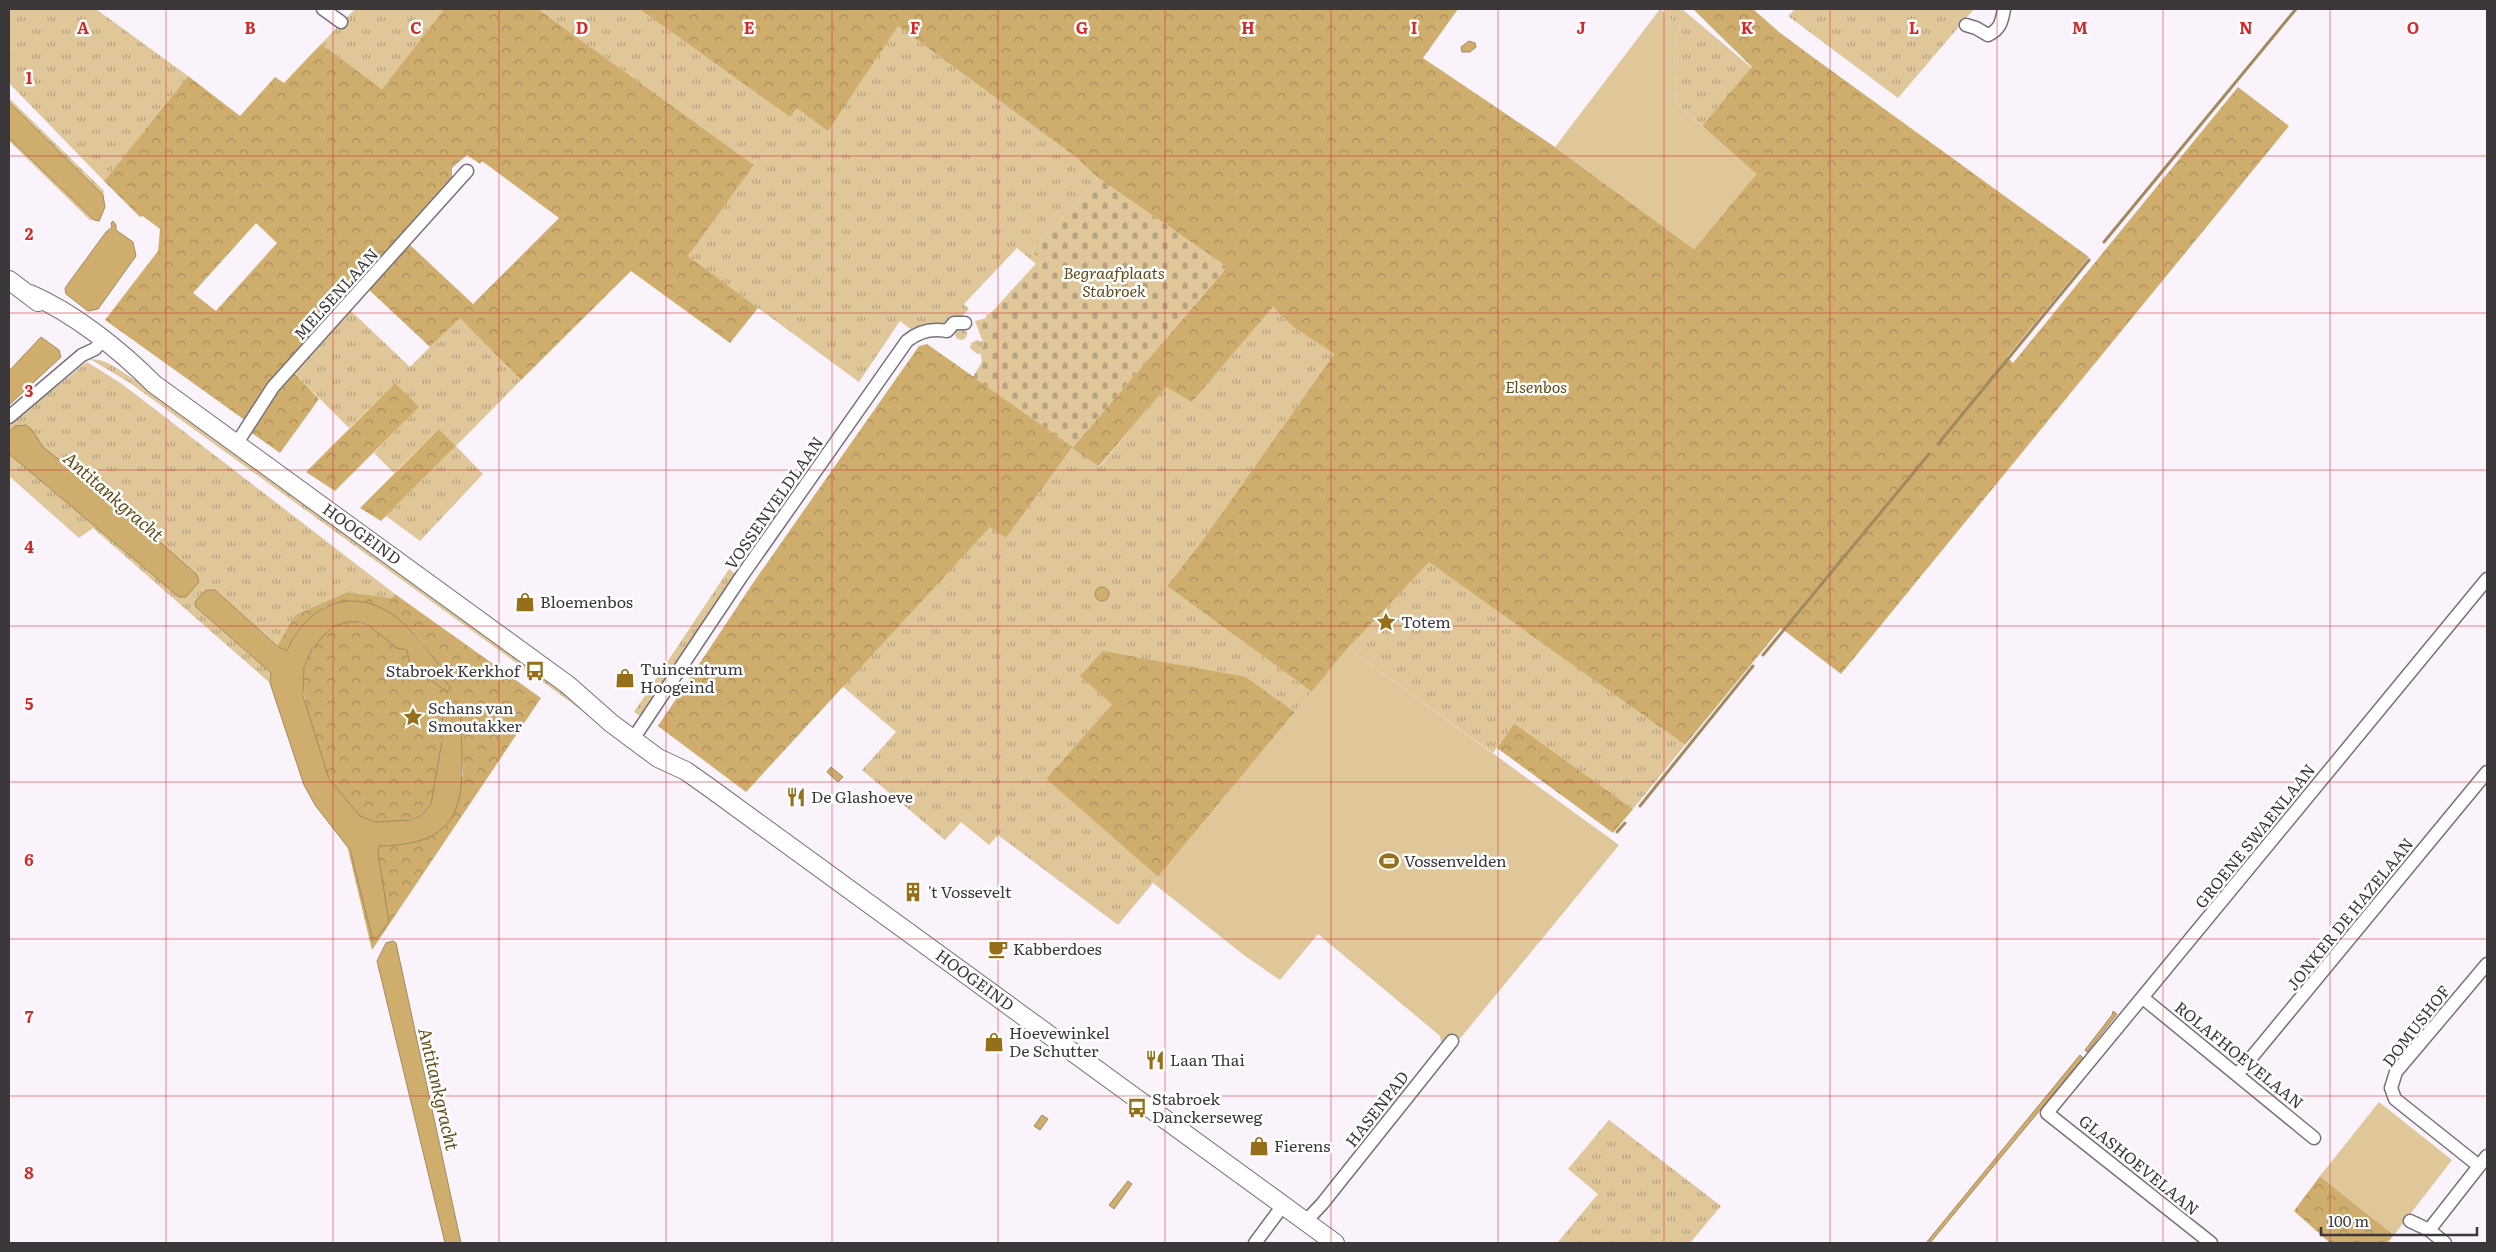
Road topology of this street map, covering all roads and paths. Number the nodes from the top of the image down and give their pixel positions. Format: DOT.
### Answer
graph roads {
  1 [pos="323,9"];
  2 [pos="2004,9"];
  3 [pos="341,22"];
  4 [pos="1966,25"];
  5 [pos="467,171"];
  6 [pos="9,280"];
  7 [pos="965,323"];
  8 [pos="98,344"];
  9 [pos="9,417"];
  10 [pos="237,443"];
  11 [pos="2487,579"];
  12 [pos="636,734"];
  13 [pos="2487,772"];
  14 [pos="2487,964"];
  15 [pos="2143,998"];
  16 [pos="1452,1041"];
  17 [pos="2237,1075"];
  18 [pos="2047,1113"];
  19 [pos="2314,1138"];
  20 [pos="2483,1161"];
  21 [pos="1284,1204"];
  22 [pos="1306,1221"];
  23 [pos="2410,1221"];
  24 [pos="2429,1230"];
  25 [pos="1255,1243"];
  26 [pos="1336,1243"];
  27 [pos="2211,1243"];
  28 [pos="2445,1243"];
  1 -- 3 [label="street"];
  2 -- 4 [label="street"];
  5 -- 10 [label="street, MELSENLAAN"];
  6 -- 8 [label="main road, HOOGEIND"];
  7 -- 12 [label="street, VOSSENVELDLAAN"];
  8 -- 9 [label="street"];
  8 -- 10 [label="main road, HOOGEIND"];
  10 -- 12 [label="main road, HOOGEIND"];
  11 -- 15 [label="street, GROENE SWAENLAAN"];
  12 -- 21 [label="main road, HOOGEIND"];
  13 -- 17 [label="street, JONKER DE HAZELAAN"];
  14 -- 20 [label="street, DOMUSHOF"];
  15 -- 17 [label="street, ROLAFHOEVELAAN"];
  15 -- 18 [label="street, GROENE SWAENLAAN"];
  16 -- 22 [label="street, HASENPAD"];
  17 -- 19 [label="street, ROLAFHOEVELAAN"];
  18 -- 27 [label="street, GLASHOEVELAAN"];
  20 -- 24 [label="street"];
  21 -- 22 [label="main road, HOOGEIND"];
  21 -- 25 [label="street"];
  22 -- 26 [label="main road, HOOGEIND"];
  23 -- 24 [label="street"];
  24 -- 28 [label="street"];
}
